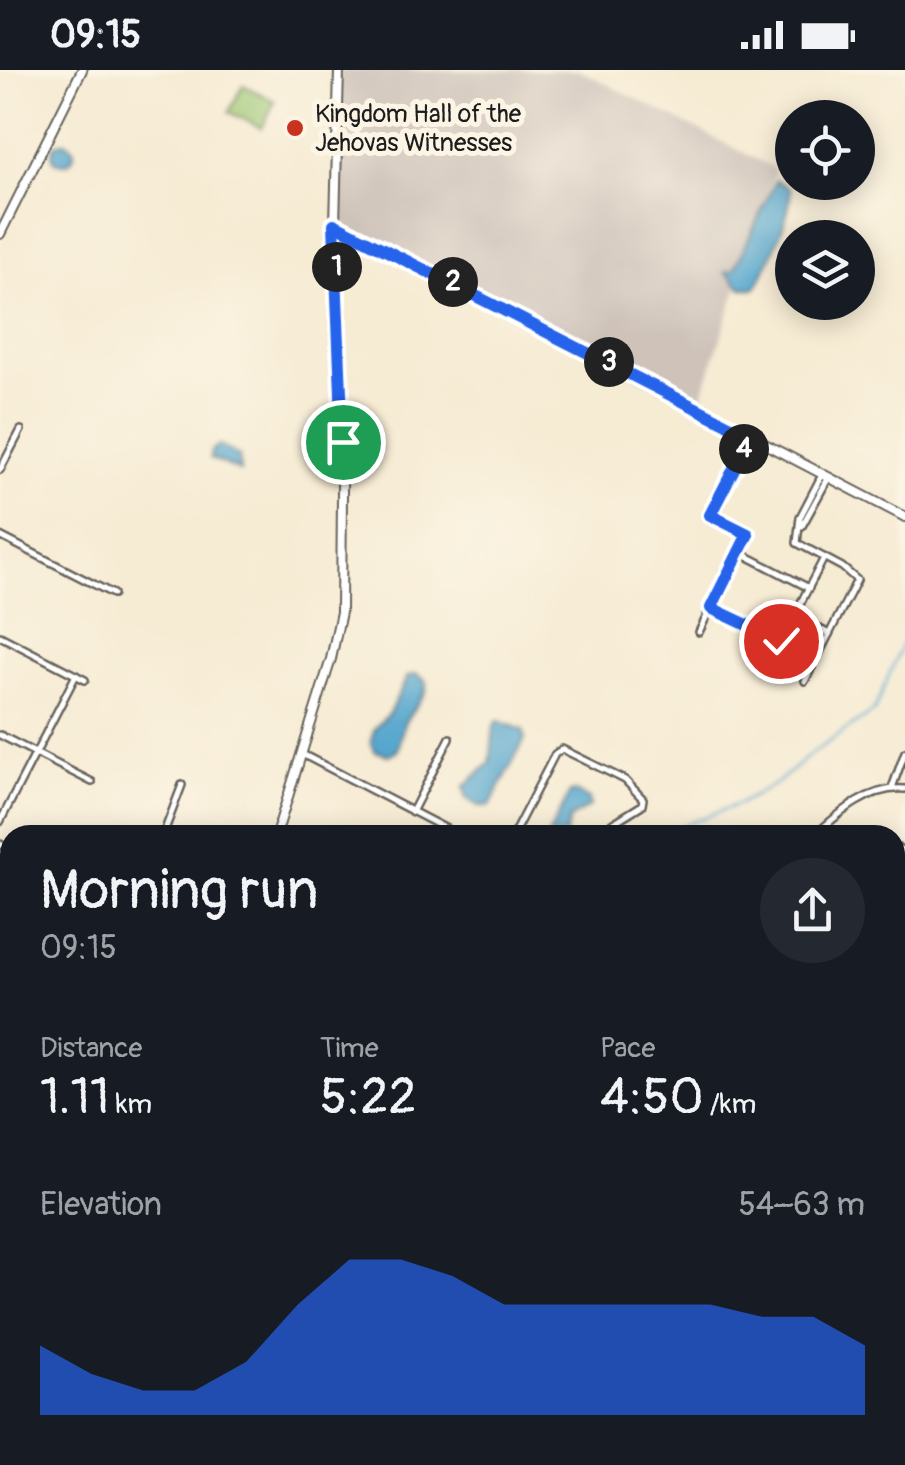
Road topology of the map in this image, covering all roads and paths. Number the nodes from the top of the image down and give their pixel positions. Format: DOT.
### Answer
graph roads {
  1 [pos="82,70"];
  2 [pos="339,70"];
  3 [pos="334,224"];
  4 [pos="0,234"];
  5 [pos="20,430"];
  6 [pos="751,436"];
  7 [pos="0,470"];
  8 [pos="826,475"];
  9 [pos="905,516"];
  10 [pos="0,536"];
  11 [pos="739,552"];
  12 [pos="824,558"];
  13 [pos="808,588"];
  14 [pos="113,594"];
  15 [pos="711,608"];
  16 [pos="794,616"];
  17 [pos="699,632"];
  18 [pos="830,634"];
  19 [pos="0,636"];
  20 [pos="76,675"];
  21 [pos="85,680"];
  22 [pos="805,681"];
  23 [pos="0,735"];
  24 [pos="450,738"];
  25 [pos="905,752"];
  26 [pos="36,753"];
  27 [pos="302,754"];
  28 [pos="92,782"];
  29 [pos="182,786"];
  30 [pos="892,788"];
  31 [pos="905,789"];
  32 [pos="412,812"];
  33 [pos="0,822"];
  34 [pos="167,825"];
  35 [pos="279,825"];
  36 [pos="438,825"];
  37 [pos="519,825"];
  38 [pos="611,825"];
  39 [pos="828,825"];
  1 -- 4 [label="street"];
  2 -- 3 [label="street"];
  3 -- 6 [label="street"];
  3 -- 27 [label="street"];
  5 -- 7 [label="street"];
  6 -- 8 [label="street"];
  6 -- 11 [label="street"];
  8 -- 9 [label="street"];
  8 -- 12 [label="street"];
  10 -- 14 [label="street"];
  11 -- 13 [label="street"];
  11 -- 15 [label="street"];
  12 -- 13 [label="street"];
  12 -- 18 [label="street"];
  13 -- 16 [label="street"];
  15 -- 16 [label="street"];
  15 -- 17 [label="street"];
  16 -- 18 [label="street"];
  18 -- 22 [label="street"];
  19 -- 20 [label="street"];
  20 -- 21 [label="street"];
  20 -- 26 [label="street"];
  23 -- 26 [label="street"];
  24 -- 32 [label="street"];
  25 -- 30 [label="street"];
  26 -- 28 [label="street"];
  26 -- 33 [label="street"];
  27 -- 32 [label="street"];
  27 -- 35 [label="street"];
  29 -- 34 [label="street"];
  30 -- 31 [label="street"];
  30 -- 39 [label="street"];
  32 -- 36 [label="street"];
  37 -- 38 [label="street"];
}
